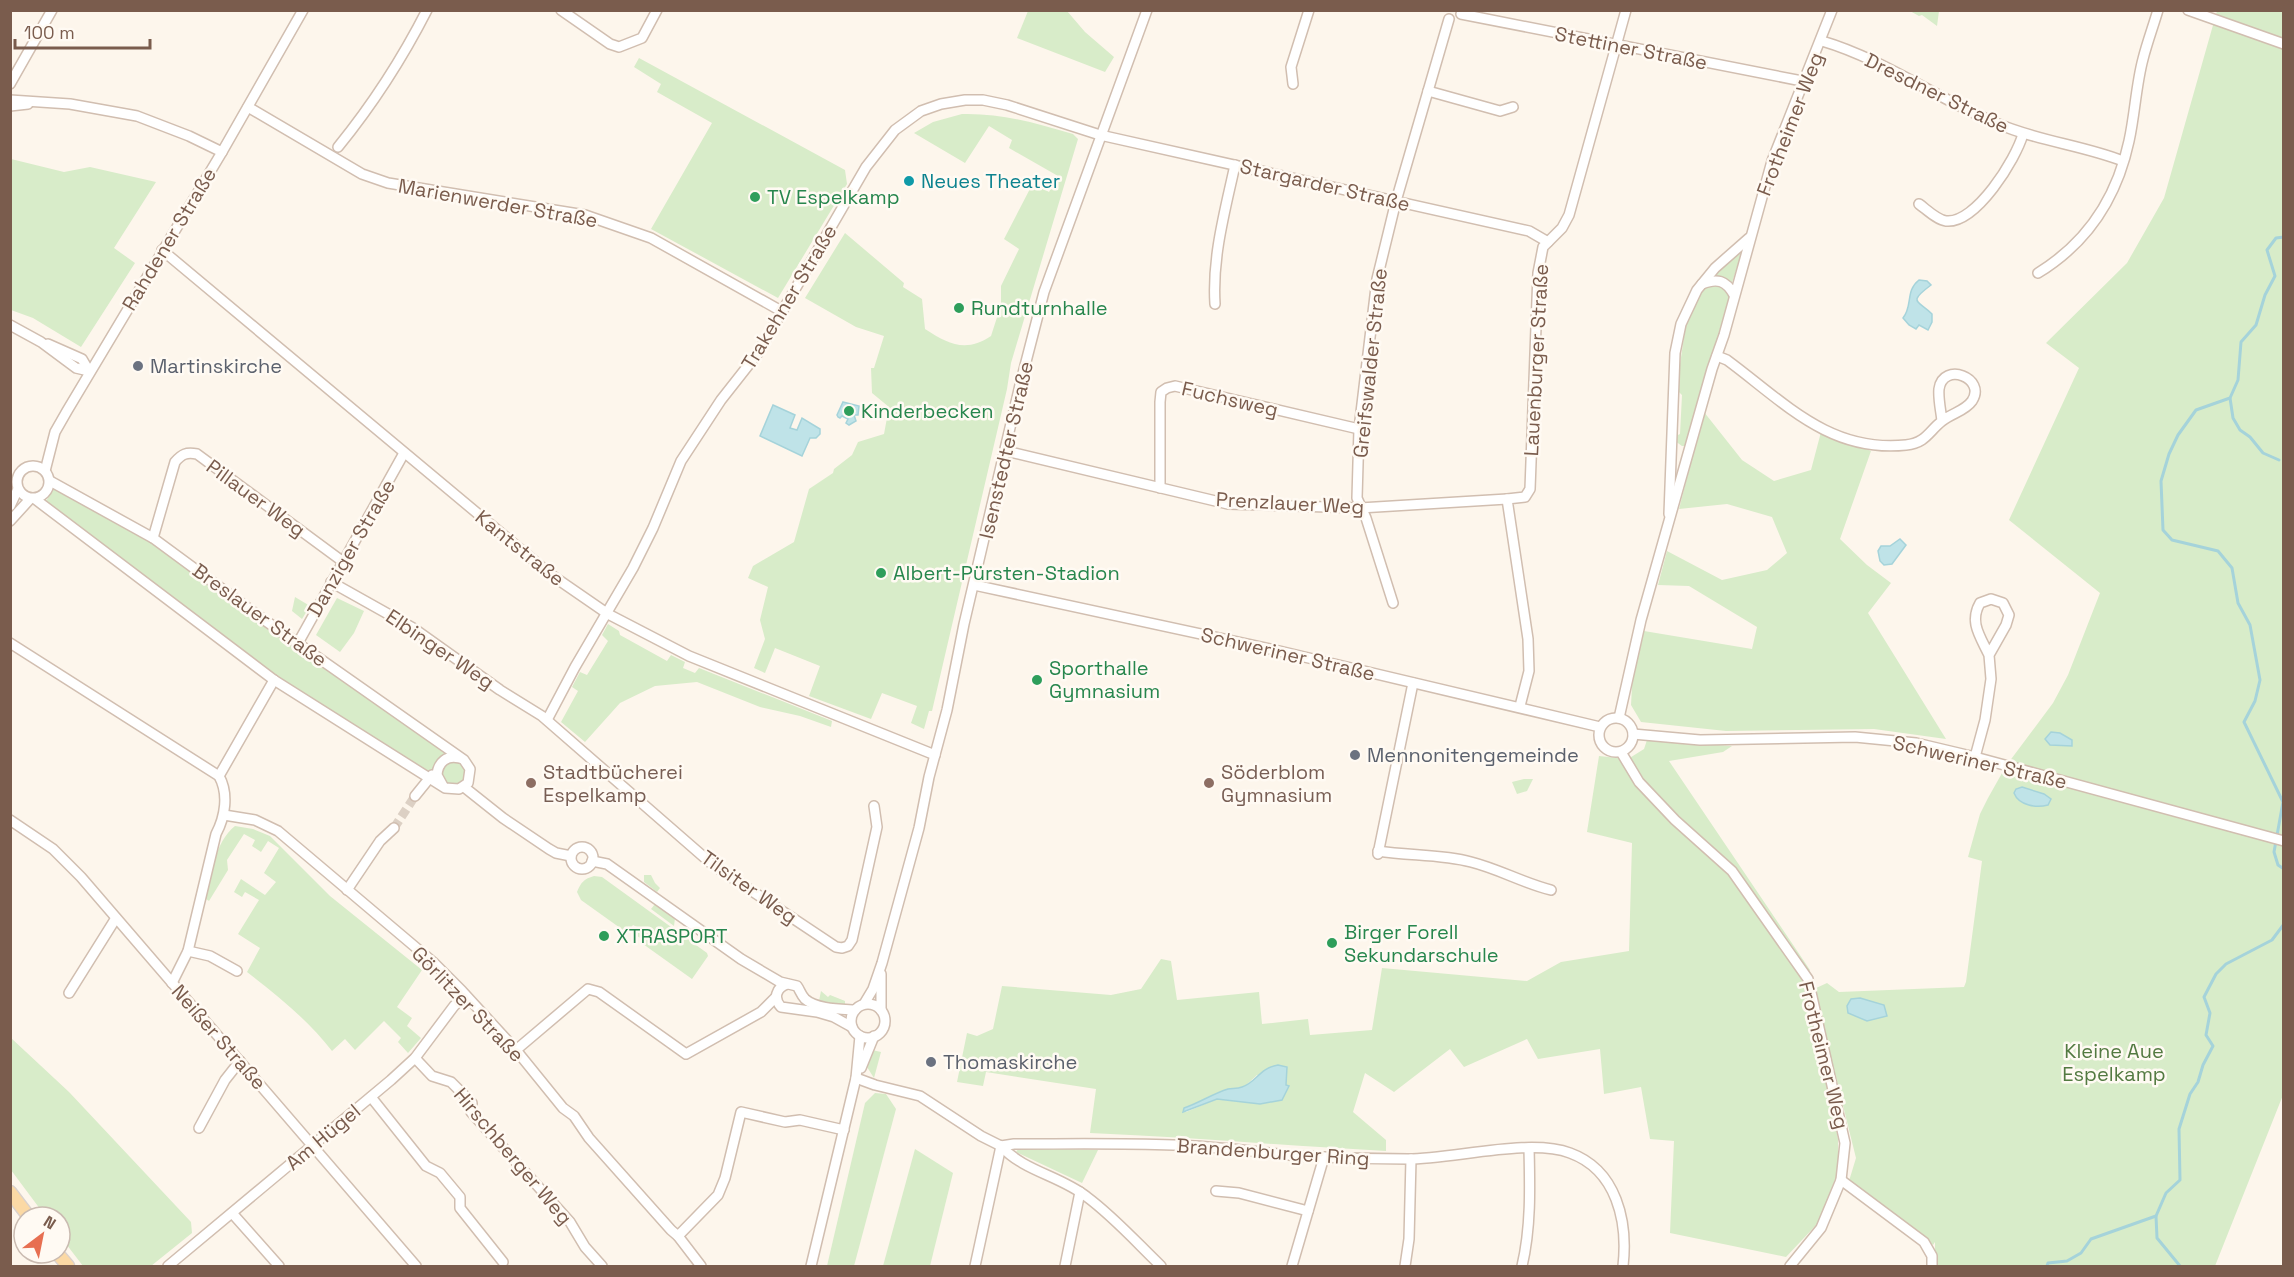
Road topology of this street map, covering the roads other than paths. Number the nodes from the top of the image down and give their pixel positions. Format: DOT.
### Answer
graph roads {
  1 [pos="52,10"];
  2 [pos="303,10"];
  3 [pos="427,10"];
  4 [pos="561,10"];
  5 [pos="657,10"];
  6 [pos="1309,10"];
  7 [pos="1626,10"];
  8 [pos="1832,10"];
  9 [pos="2158,10"];
  10 [pos="2188,10"];
  11 [pos="1145,12"];
  12 [pos="1461,12"];
  13 [pos="1445,15"];
  14 [pos="1822,40"];
  15 [pos="1616,44"];
  16 [pos="2283,44"];
  17 [pos="1802,81"];
  18 [pos="10,84"];
  19 [pos="1293,84"];
  20 [pos="1428,91"];
  21 [pos="10,100"];
  22 [pos="33,103"];
  23 [pos="10,106"];
  24 [pos="248,107"];
  25 [pos="1512,107"];
  26 [pos="2023,134"];
  27 [pos="1100,135"];
  28 [pos="338,147"];
  29 [pos="222,152"];
  30 [pos="2123,161"];
  31 [pos="1235,165"];
  32 [pos="1396,201"];
  33 [pos="1919,204"];
  34 [pos="1750,237"];
  35 [pos="1548,242"];
  36 [pos="162,250"];
  37 [pos="2038,273"];
  38 [pos="1702,284"];
  39 [pos="1734,295"];
  40 [pos="1215,304"];
  41 [pos="783,312"];
  42 [pos="10,325"];
  43 [pos="1717,356"];
  44 [pos="89,371"];
  45 [pos="1942,421"];
  46 [pos="1359,429"];
  47 [pos="1671,444"];
  48 [pos="1690,447"];
  49 [pos="1006,451"];
  50 [pos="404,453"];
  51 [pos="45,471"];
  52 [pos="50,481"];
  53 [pos="1160,488"];
  54 [pos="18,489"];
  55 [pos="33,499"];
  56 [pos="1507,499"];
  57 [pos="10,506"];
  58 [pos="1360,508"];
  59 [pos="1670,519"];
  60 [pos="10,521"];
  61 [pos="153,538"];
  62 [pos="342,561"];
  63 [pos="331,582"];
  64 [pos="975,585"];
  65 [pos="1393,603"];
  66 [pos="608,614"];
  67 [pos="10,642"];
  68 [pos="298,643"];
  69 [pos="1989,654"];
  70 [pos="274,680"];
  71 [pos="1413,683"];
  72 [pos="1520,706"];
  73 [pos="1619,718"];
  74 [pos="547,720"];
  75 [pos="1600,727"];
  76 [pos="1633,734"];
  77 [pos="1621,752"];
  78 [pos="935,755"];
  79 [pos="1975,756"];
  80 [pos="464,760"];
  81 [pos="438,769"];
  82 [pos="219,776"];
  83 [pos="428,778"];
  84 [pos="464,787"];
  85 [pos="445,788"];
  86 [pos="415,796"];
  87 [pos="874,806"];
  88 [pos="224,815"];
  89 [pos="10,820"];
  90 [pos="394,828"];
  91 [pos="2283,841"];
  92 [pos="571,856"];
  93 [pos="592,861"];
  94 [pos="347,890"];
  95 [pos="1551,890"];
  96 [pos="116,918"];
  97 [pos="188,951"];
  98 [pos="741,959"];
  99 [pos="882,963"];
  100 [pos="237,971"];
  101 [pos="172,983"];
  102 [pos="787,984"];
  103 [pos="69,993"];
  104 [pos="777,994"];
  105 [pos="801,994"];
  106 [pos="465,996"];
  107 [pos="864,1004"];
  108 [pos="782,1007"];
  109 [pos="795,1007"];
  110 [pos="855,1010"];
  111 [pos="881,1010"];
  112 [pos="761,1012"];
  113 [pos="852,1027"];
  114 [pos="860,1036"];
  115 [pos="874,1036"];
  116 [pos="516,1050"];
  117 [pos="415,1058"];
  118 [pos="240,1061"];
  119 [pos="856,1078"];
  120 [pos="371,1097"];
  121 [pos="199,1128"];
  122 [pos="844,1130"];
  123 [pos="313,1145"];
  124 [pos="1001,1146"];
  125 [pos="1529,1148"];
  126 [pos="1324,1157"];
  127 [pos="1411,1159"];
  128 [pos="1841,1180"];
  129 [pos="1216,1191"];
  130 [pos="10,1192"];
  131 [pos="1080,1192"];
  132 [pos="20,1205"];
  133 [pos="1308,1211"];
  134 [pos="232,1213"];
  135 [pos="678,1236"];
  136 [pos="503,1262"];
  137 [pos="168,1266"];
  138 [pos="279,1266"];
  139 [pos="416,1266"];
  140 [pos="602,1266"];
  141 [pos="701,1266"];
  142 [pos="811,1266"];
  143 [pos="975,1266"];
  144 [pos="1065,1266"];
  145 [pos="1161,1266"];
  146 [pos="1292,1266"];
  147 [pos="1405,1266"];
  148 [pos="1522,1266"];
  149 [pos="1623,1266"];
  150 [pos="1790,1266"];
  151 [pos="1932,1266"];
  1 -- 18 [label="street"];
  2 -- 24 [label="street, Rahdener Straße"];
  3 -- 28 [label="street"];
  4 -- 5 [label="street"];
  6 -- 19 [label="street"];
  7 -- 15 [label="street, Lauenburger Straße"];
  8 -- 14 [label="street, Frotheimer Weg"];
  9 -- 30 [label="street"];
  10 -- 16 [label="street"];
  11 -- 27 [label="street, Isenstedter Straße"];
  12 -- 13 [label="street"];
  12 -- 15 [label="street, Stettiner Straße"];
  13 -- 20 [label="street, Greifswalder Straße"];
  14 -- 17 [label="street, Frotheimer Weg"];
  14 -- 26 [label="street, Dresdner Straße"];
  15 -- 17 [label="street, Stettiner Straße"];
  15 -- 35 [label="street, Lauenburger Straße"];
  17 -- 34 [label="street, Frotheimer Weg"];
  20 -- 25 [label="street"];
  20 -- 32 [label="street, Greifswalder Straße"];
  21 -- 22 [label="street"];
  22 -- 23 [label="street"];
  22 -- 29 [label="street"];
  24 -- 29 [label="street, Rahdener Straße"];
  24 -- 41 [label="street, Marienwerder Straße"];
  26 -- 30 [label="street, Dresdner Straße"];
  26 -- 33 [label="street"];
  27 -- 31 [label="street, Stargarder Straße"];
  27 -- 41 [label="street, Trakehner Straße"];
  27 -- 49 [label="street, Isenstedter Straße"];
  29 -- 36 [label="street, Rahdener Straße"];
  30 -- 37 [label="street"];
  31 -- 32 [label="street, Stargarder Straße"];
  31 -- 40 [label="street"];
  32 -- 35 [label="street, Stargarder Straße"];
  32 -- 46 [label="street, Greifswalder Straße"];
  34 -- 38 [label="street, Frotheimer Weg"];
  34 -- 39 [label="street, Frotheimer Weg"];
  35 -- 56 [label="street, Lauenburger Straße"];
  36 -- 44 [label="street, Rahdener Straße"];
  36 -- 50 [label="street, Kantstraße"];
  38 -- 39 [label="street"];
  38 -- 47 [label="street, Frotheimer Weg"];
  39 -- 43 [label="street, Frotheimer Weg"];
  41 -- 66 [label="street, Trakehner Straße"];
  42 -- 44 [label="street"];
  43 -- 45 [label="street"];
  43 -- 48 [label="street, Frotheimer Weg"];
  44 -- 51 [label="street, Rahdener Straße"];
  45 -- 45 [label="street"];
  46 -- 53 [label="street, Fuchsweg"];
  46 -- 58 [label="street, Greifswalder Straße"];
  47 -- 48 [label="street"];
  47 -- 59 [label="street, Frotheimer Weg"];
  48 -- 59 [label="street, Frotheimer Weg"];
  49 -- 53 [label="street, Prenzlauer Weg"];
  49 -- 64 [label="street, Isenstedter Straße"];
  50 -- 62 [label="street, Danziger Straße"];
  50 -- 66 [label="street, Kantstraße"];
  51 -- 52 [label="street"];
  51 -- 54 [label="street"];
  52 -- 55 [label="street"];
  52 -- 61 [label="street, Breslauer Straße"];
  53 -- 58 [label="street, Prenzlauer Weg"];
  54 -- 55 [label="street"];
  54 -- 57 [label="street"];
  55 -- 60 [label="street"];
  55 -- 70 [label="street"];
  56 -- 58 [label="street, Prenzlauer Weg"];
  56 -- 72 [label="street"];
  58 -- 65 [label="street, Greifswalder Straße"];
  59 -- 73 [label="street, Frotheimer Weg"];
  61 -- 62 [label="street, Pillauer Weg"];
  61 -- 68 [label="street, Breslauer Straße"];
  62 -- 63 [label="street, Danziger Straße"];
  63 -- 68 [label="street, Danziger Straße"];
  63 -- 74 [label="street, Elbinger Weg"];
  64 -- 71 [label="street, Schweriner Straße"];
  64 -- 78 [label="street, Isenstedter Straße"];
  66 -- 74 [label="street, Trakehner Straße"];
  66 -- 78 [label="street, Kantstraße"];
  67 -- 82 [label="street"];
  68 -- 80 [label="street, Breslauer Straße"];
  69 -- 69 [label="street"];
  69 -- 79 [label="street"];
  70 -- 82 [label="street"];
  70 -- 83 [label="street"];
  71 -- 72 [label="street, Schweriner Straße"];
  71 -- 95 [label="street"];
  72 -- 75 [label="street, Schweriner Straße"];
  73 -- 75 [label="street"];
  73 -- 76 [label="street"];
  74 -- 87 [label="street, Tilsiter Weg"];
  75 -- 77 [label="street"];
  76 -- 77 [label="street"];
  76 -- 79 [label="street, Schweriner Straße"];
  77 -- 128 [label="street, Frotheimer Weg"];
  78 -- 99 [label="street, Isenstedter Straße"];
  79 -- 91 [label="street, Schweriner Straße"];
  80 -- 81 [label="street"];
  80 -- 84 [label="street"];
  81 -- 83 [label="street"];
  81 -- 85 [label="street"];
  82 -- 88 [label="street"];
  83 -- 85 [label="street"];
  83 -- 86 [label="street"];
  84 -- 85 [label="street"];
  84 -- 92 [label="street"];
  88 -- 94 [label="street, Görlitzer Straße"];
  88 -- 97 [label="street"];
  89 -- 96 [label="street, Neißer Straße"];
  90 -- 94 [label="street"];
  92 -- 93 [label="street"];
  92 -- 93 [label="street"];
  93 -- 98 [label="street"];
  94 -- 106 [label="street, Görlitzer Straße"];
  96 -- 101 [label="street, Neißer Straße"];
  96 -- 103 [label="street"];
  97 -- 100 [label="street"];
  97 -- 101 [label="street"];
  98 -- 102 [label="street"];
  98 -- 104 [label="street"];
  99 -- 107 [label="street, Isenstedter Straße"];
  99 -- 111 [label="street, Isenstedter Straße"];
  101 -- 118 [label="street, Neißer Straße"];
  102 -- 104 [label="street"];
  102 -- 105 [label="street"];
  104 -- 108 [label="street"];
  104 -- 112 [label="street"];
  105 -- 109 [label="street"];
  105 -- 110 [label="street"];
  106 -- 116 [label="street, Görlitzer Straße"];
  106 -- 117 [label="street, Am Hügel"];
  107 -- 110 [label="street"];
  107 -- 111 [label="street"];
  108 -- 109 [label="street"];
  108 -- 112 [label="street"];
  109 -- 113 [label="street"];
  110 -- 113 [label="street"];
  111 -- 115 [label="street"];
  112 -- 116 [label="street"];
  113 -- 114 [label="street"];
  114 -- 115 [label="street"];
  114 -- 119 [label="street"];
  115 -- 119 [label="street"];
  116 -- 135 [label="street, Görlitzer Straße"];
  117 -- 120 [label="street, Am Hügel"];
  117 -- 140 [label="street, Hirschberger Weg"];
  118 -- 121 [label="street"];
  118 -- 123 [label="street, Neißer Straße"];
  119 -- 122 [label="street"];
  119 -- 124 [label="street"];
  120 -- 123 [label="street, Am Hügel"];
  120 -- 136 [label="street"];
  122 -- 135 [label="street"];
  122 -- 142 [label="street"];
  123 -- 134 [label="street, Am Hügel"];
  123 -- 139 [label="street, Neißer Straße"];
  124 -- 126 [label="street, Brandenburger Ring"];
  124 -- 131 [label="street"];
  124 -- 143 [label="street"];
  125 -- 127 [label="street, Brandenburger Ring"];
  125 -- 148 [label="street"];
  125 -- 149 [label="street, Brandenburger Ring"];
  126 -- 127 [label="street, Brandenburger Ring"];
  126 -- 133 [label="street"];
  127 -- 147 [label="street"];
  128 -- 150 [label="street, Frotheimer Weg"];
  128 -- 151 [label="street"];
  129 -- 133 [label="street"];
  130 -- 132 [label="main road"];
  131 -- 144 [label="street"];
  131 -- 145 [label="street"];
  133 -- 146 [label="street"];
  134 -- 137 [label="street, Am Hügel"];
  134 -- 138 [label="street"];
  135 -- 141 [label="street, Görlitzer Straße"];
}
